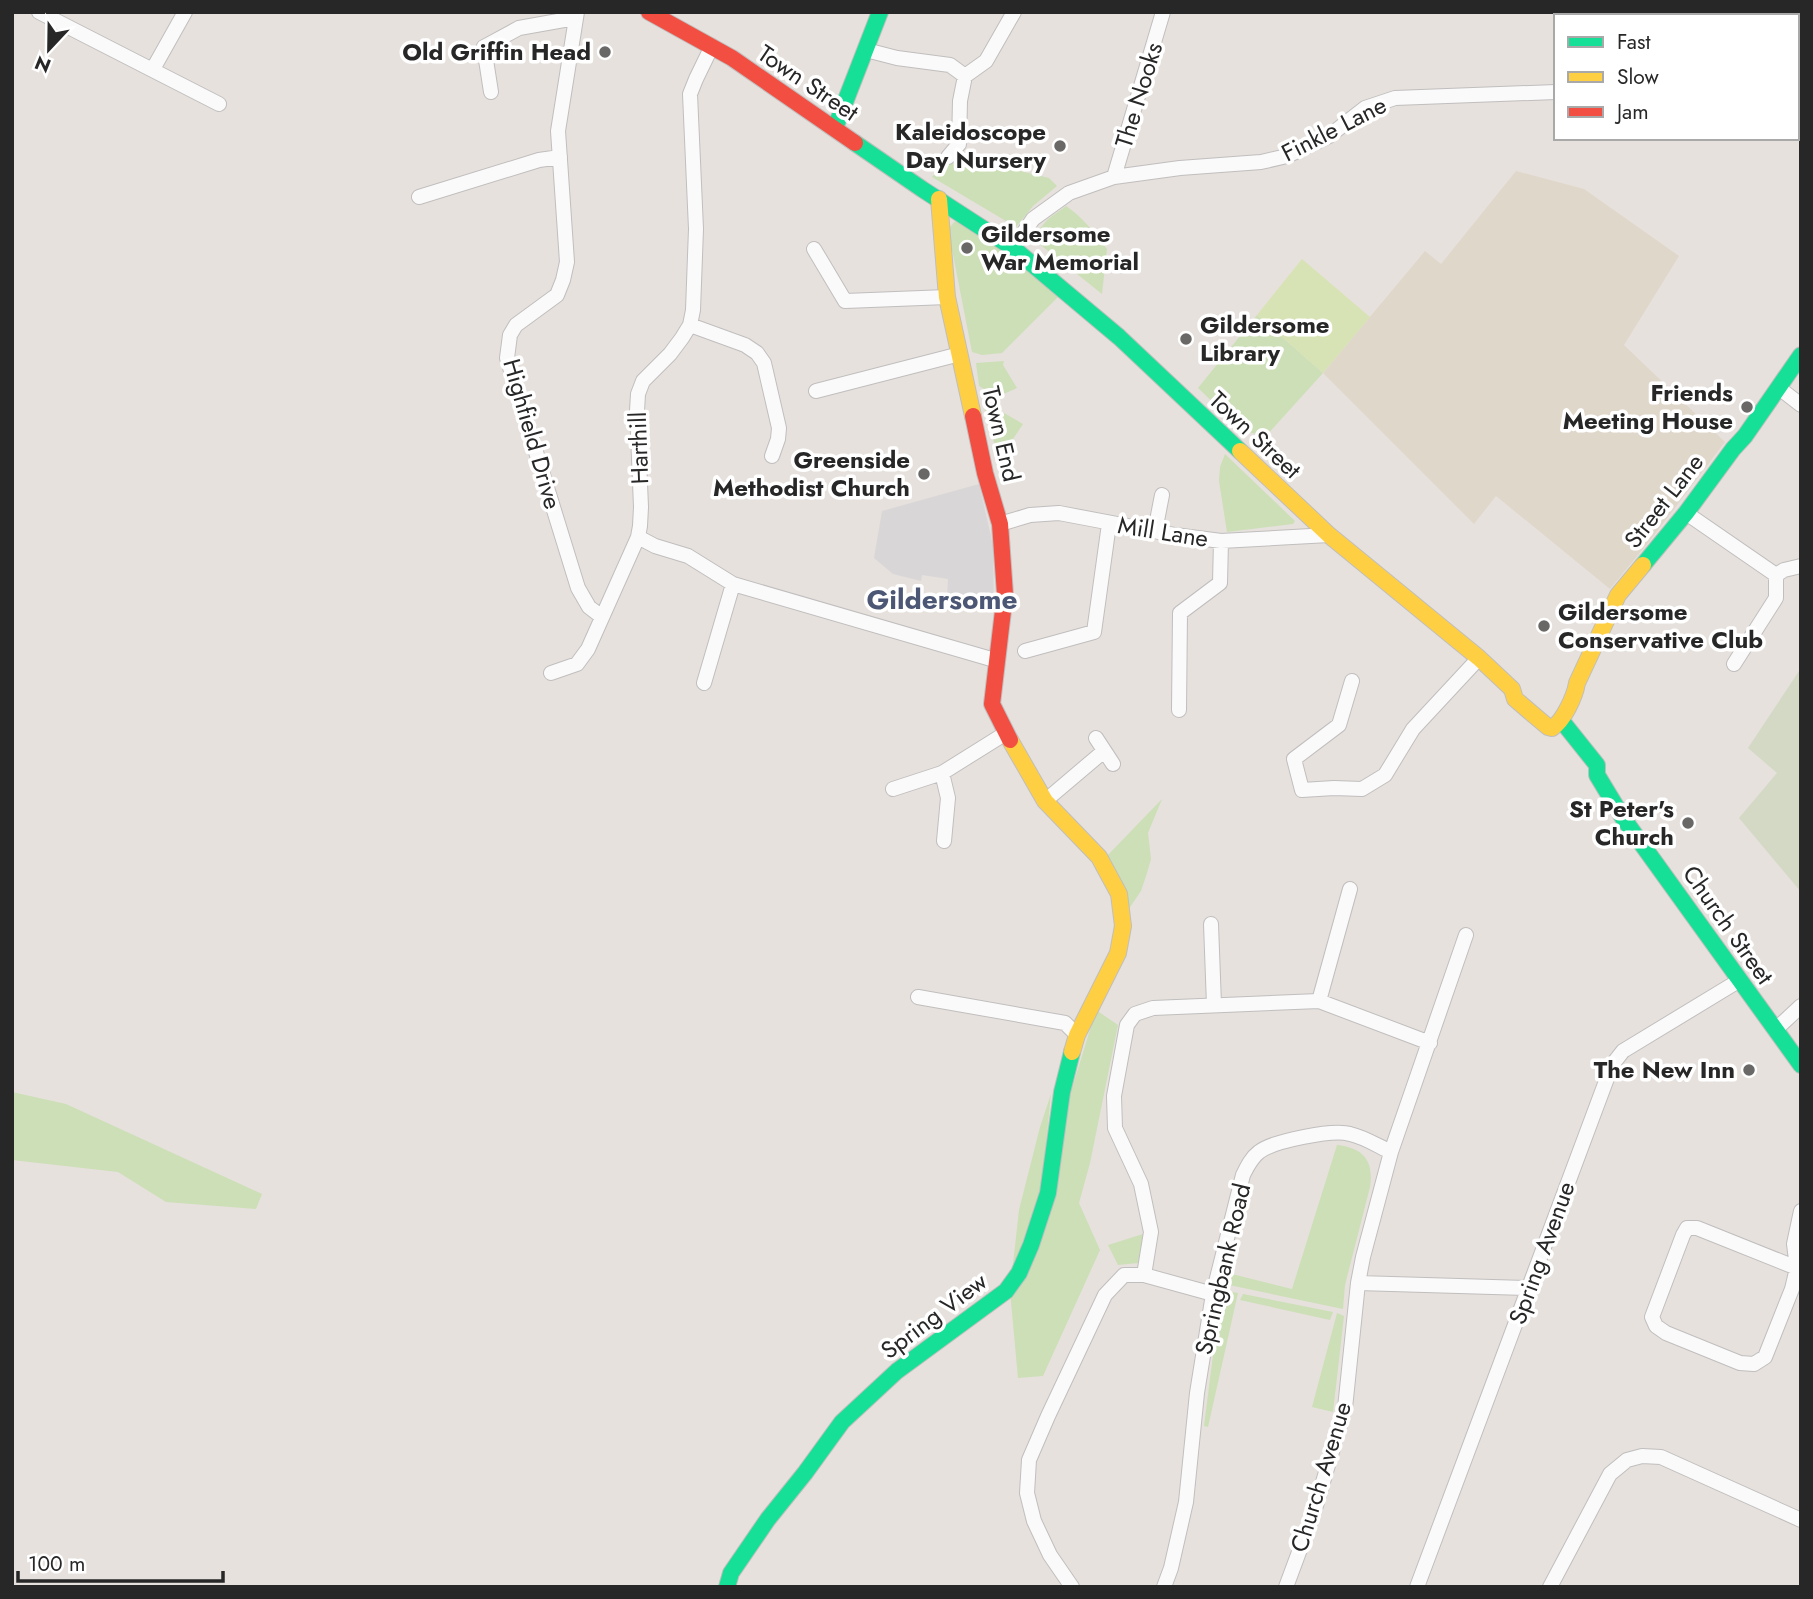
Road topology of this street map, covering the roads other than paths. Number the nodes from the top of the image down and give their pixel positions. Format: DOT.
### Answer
graph roads {
  1 [pos="39,12"];
  2 [pos="185,12"];
  3 [pos="649,12"];
  4 [pos="880,12"];
  5 [pos="1014,12"];
  6 [pos="1163,12"];
  7 [pos="576,15"];
  8 [pos="673,17"];
  9 [pos="712,46"];
  10 [pos="866,50"];
  11 [pos="153,69"];
  12 [pos="965,76"];
  13 [pos="491,92"];
  14 [pos="1554,92"];
  15 [pos="219,104"];
  16 [pos="835,128"];
  17 [pos="560,157"];
  18 [pos="948,157"];
  19 [pos="1114,177"];
  20 [pos="419,197"];
  21 [pos="939,200"];
  22 [pos="1013,248"];
  23 [pos="814,249"];
  24 [pos="947,297"];
  25 [pos="690,325"];
  26 [pos="960,354"];
  27 [pos="1801,355"];
  28 [pos="1779,388"];
  29 [pos="816,391"];
  30 [pos="1801,405"];
  31 [pos="772,456"];
  32 [pos="1162,495"];
  33 [pos="1686,513"];
  34 [pos="1109,523"];
  35 [pos="1000,524"];
  36 [pos="1155,531"];
  37 [pos="1329,536"];
  38 [pos="638,537"];
  39 [pos="1221,541"];
  40 [pos="1801,566"];
  41 [pos="1776,575"];
  42 [pos="733,584"];
  43 [pos="601,617"];
  44 [pos="1025,652"];
  45 [pos="1479,658"];
  46 [pos="998,661"];
  47 [pos="1734,664"];
  48 [pos="551,673"];
  49 [pos="1352,681"];
  50 [pos="704,683"];
  51 [pos="1179,710"];
  52 [pos="1553,717"];
  53 [pos="1006,733"];
  54 [pos="1113,764"];
  55 [pos="942,773"];
  56 [pos="893,789"];
  57 [pos="1045,801"];
  58 [pos="944,841"];
  59 [pos="1350,888"];
  60 [pos="1210,924"];
  61 [pos="1466,935"];
  62 [pos="1740,980"];
  63 [pos="918,997"];
  64 [pos="1319,1001"];
  65 [pos="1214,1006"];
  66 [pos="1801,1006"];
  67 [pos="1775,1030"];
  68 [pos="1077,1035"];
  69 [pos="1430,1043"];
  70 [pos="1801,1065"];
  71 [pos="1391,1152"];
  72 [pos="1801,1211"];
  73 [pos="1797,1268"];
  74 [pos="1144,1275"];
  75 [pos="1358,1283"];
  76 [pos="1529,1288"];
  77 [pos="1213,1294"];
  78 [pos="1801,1520"];
  79 [pos="727,1587"];
  80 [pos="1072,1587"];
  81 [pos="1164,1587"];
  82 [pos="1286,1587"];
  83 [pos="1417,1587"];
  84 [pos="1550,1587"];
  1 -- 11 [label="street"];
  2 -- 11 [label="street"];
  3 -- 8 [label="street, Town Street"];
  4 -- 10 [label="street"];
  5 -- 12 [label="street"];
  6 -- 19 [label="street, The Nooks"];
  7 -- 13 [label="street"];
  7 -- 17 [label="street, Highfield Drive"];
  8 -- 9 [label="street, Town Street"];
  9 -- 16 [label="street, Town Street"];
  9 -- 25 [label="street, Harthill"];
  10 -- 12 [label="street"];
  10 -- 16 [label="street"];
  11 -- 15 [label="street"];
  12 -- 18 [label="street"];
  14 -- 19 [label="street, Finkle Lane"];
  16 -- 21 [label="street, Town Street"];
  17 -- 20 [label="street"];
  17 -- 43 [label="street, Highfield Drive"];
  19 -- 22 [label="street, Finkle Lane"];
  21 -- 22 [label="street, Town Street"];
  21 -- 24 [label="street, Town End"];
  22 -- 37 [label="street, Town Street"];
  23 -- 24 [label="street"];
  24 -- 26 [label="street, Town End"];
  25 -- 31 [label="street"];
  25 -- 38 [label="street, Harthill"];
  26 -- 29 [label="street"];
  26 -- 35 [label="street, Town End"];
  27 -- 28 [label="street, Street Lane"];
  28 -- 30 [label="street"];
  28 -- 33 [label="street, Street Lane"];
  32 -- 36 [label="street"];
  33 -- 41 [label="street"];
  33 -- 52 [label="street, Street Lane"];
  34 -- 35 [label="street, Mill Lane"];
  34 -- 36 [label="street, Mill Lane"];
  34 -- 44 [label="street"];
  35 -- 46 [label="street, Spring View"];
  36 -- 39 [label="street, Mill Lane"];
  37 -- 39 [label="street, Mill Lane"];
  37 -- 45 [label="street, Town Street"];
  38 -- 42 [label="street"];
  38 -- 43 [label="street, Harthill"];
  39 -- 51 [label="street"];
  40 -- 41 [label="street"];
  41 -- 47 [label="street"];
  42 -- 46 [label="street"];
  42 -- 50 [label="street"];
  43 -- 48 [label="street, Harthill"];
  45 -- 49 [label="street"];
  45 -- 52 [label="street, Town Street"];
  46 -- 53 [label="street, Spring View"];
  52 -- 62 [label="street, Church Street"];
  53 -- 55 [label="street"];
  53 -- 57 [label="street, Spring View"];
  54 -- 57 [label="street"];
  55 -- 56 [label="street"];
  55 -- 58 [label="street"];
  57 -- 68 [label="street, Spring View"];
  59 -- 64 [label="street"];
  60 -- 65 [label="street"];
  61 -- 69 [label="street"];
  62 -- 67 [label="street, Church Street"];
  62 -- 76 [label="street, Spring Avenue"];
  63 -- 68 [label="street"];
  64 -- 65 [label="street"];
  64 -- 69 [label="street"];
  65 -- 74 [label="street"];
  66 -- 67 [label="street"];
  67 -- 70 [label="street, Church Street"];
  68 -- 79 [label="street, Spring View"];
  69 -- 71 [label="street"];
  71 -- 75 [label="street, Church Avenue"];
  71 -- 77 [label="street, Springbank Road"];
  72 -- 73 [label="street"];
  73 -- 73 [label="street"];
  74 -- 77 [label="street"];
  74 -- 80 [label="street"];
  75 -- 76 [label="street"];
  75 -- 82 [label="street, Church Avenue"];
  76 -- 83 [label="street, Spring Avenue"];
  77 -- 81 [label="street, Springbank Road"];
  78 -- 84 [label="street"];
}
